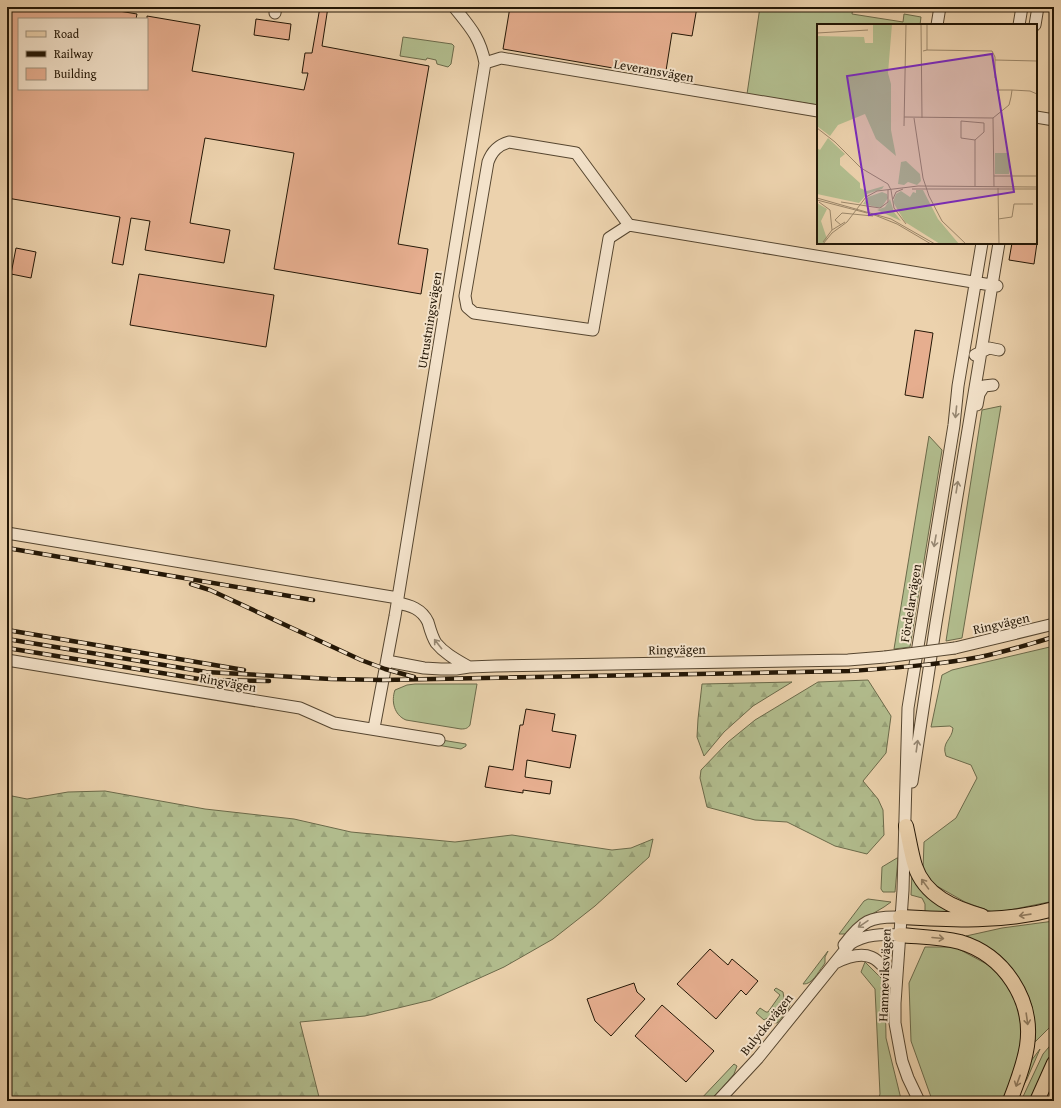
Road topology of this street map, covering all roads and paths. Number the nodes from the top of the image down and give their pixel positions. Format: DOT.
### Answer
graph roads {
  1 [pos="454,7"];
  2 [pos="940,7"];
  3 [pos="1022,7"];
  4 [pos="1038,7"];
  5 [pos="937,24"];
  6 [pos="1019,24"];
  7 [pos="1035,24"];
  8 [pos="485,63"];
  9 [pos="817,111"];
  10 [pos="1037,117"];
  11 [pos="1054,120"];
  12 [pos="629,225"];
  13 [pos="982,244"];
  14 [pos="988,244"];
  15 [pos="999,244"];
  16 [pos="1004,244"];
  17 [pos="986,284"];
  18 [pos="984,327"];
  19 [pos="988,338"];
  20 [pos="980,352"];
  21 [pos="967,364"];
  22 [pos="993,385"];
  23 [pos="958,386"];
  24 [pos="967,428"];
  25 [pos="7,533"];
  26 [pos="397,601"];
  27 [pos="1054,624"];
  28 [pos="7,660"];
  29 [pos="387,661"];
  30 [pos="469,667"];
  31 [pos="374,728"];
  32 [pos="439,740"];
  33 [pos="906,826"];
  34 [pos="1054,909"];
  35 [pos="900,917"];
  36 [pos="996,919"];
  37 [pos="900,936"];
  38 [pos="837,960"];
  39 [pos="896,986"];
  40 [pos="1054,1063"];
  41 [pos="718,1101"];
  42 [pos="919,1101"];
  43 [pos="1010,1101"];
  44 [pos="1037,1101"];
  1 -- 8 [label="street, Utrustningsvägen"];
  2 -- 5 [label="street"];
  3 -- 6 [label="street"];
  4 -- 7 [label="street"];
  8 -- 9 [label="street, Leveransvägen"];
  8 -- 26 [label="street, Utrustningsvägen"];
  10 -- 11 [label="street"];
  12 -- 12 [label="street"];
  12 -- 17 [label="street"];
  13 -- 17 [label="street"];
  14 -- 17 [label="street"];
  15 -- 17 [label="street"];
  16 -- 17 [label="street"];
  17 -- 18 [label="street, Fördelarvägen"];
  17 -- 19 [label="street"];
  17 -- 21 [label="street"];
  17 -- 23 [label="street, Fördelarvägen"];
  18 -- 19 [label="street, Fördelarvägen"];
  18 -- 20 [label="street, Fördelarvägen"];
  19 -- 20 [label="street, Fördelarvägen"];
  20 -- 21 [label="street, Fördelarvägen"];
  20 -- 24 [label="street, Fördelarvägen"];
  21 -- 23 [label="street, Fördelarvägen"];
  22 -- 24 [label="street, Fördelarvägen"];
  23 -- 33 [label="street, Fördelarvägen, one-way"];
  33 -- 24 [label="street, Fördelarvägen, one-way"];
  25 -- 26 [label="street"];
  26 -- 29 [label="street, Utrustningsvägen"];
  30 -- 26 [label="street, one-way"];
  27 -- 30 [label="street, Ringvägen, bridge"];
  28 -- 31 [label="street, Ringvägen"];
  29 -- 30 [label="street, Ringvägen"];
  29 -- 31 [label="street"];
  31 -- 32 [label="street, Ringvägen"];
  33 -- 35 [label="street, Fördelarvägen"];
  36 -- 33 [label="main road, one-way"];
  34 -- 36 [label="main road, one-way"];
  35 -- 36 [label="main road"];
  35 -- 37 [label="street, Hamneviksvägen"];
  35 -- 38 [label="street, Bulyckevägen, one-way"];
  37 -- 38 [label="street, Bulyckevägen"];
  37 -- 39 [label="street, Hamneviksvägen"];
  37 -- 43 [label="main road, one-way"];
  38 -- 39 [label="street"];
  38 -- 41 [label="street, Bulyckevägen"];
  39 -- 42 [label="street, Hamneviksvägen"];
  40 -- 44 [label="main road"];
}
